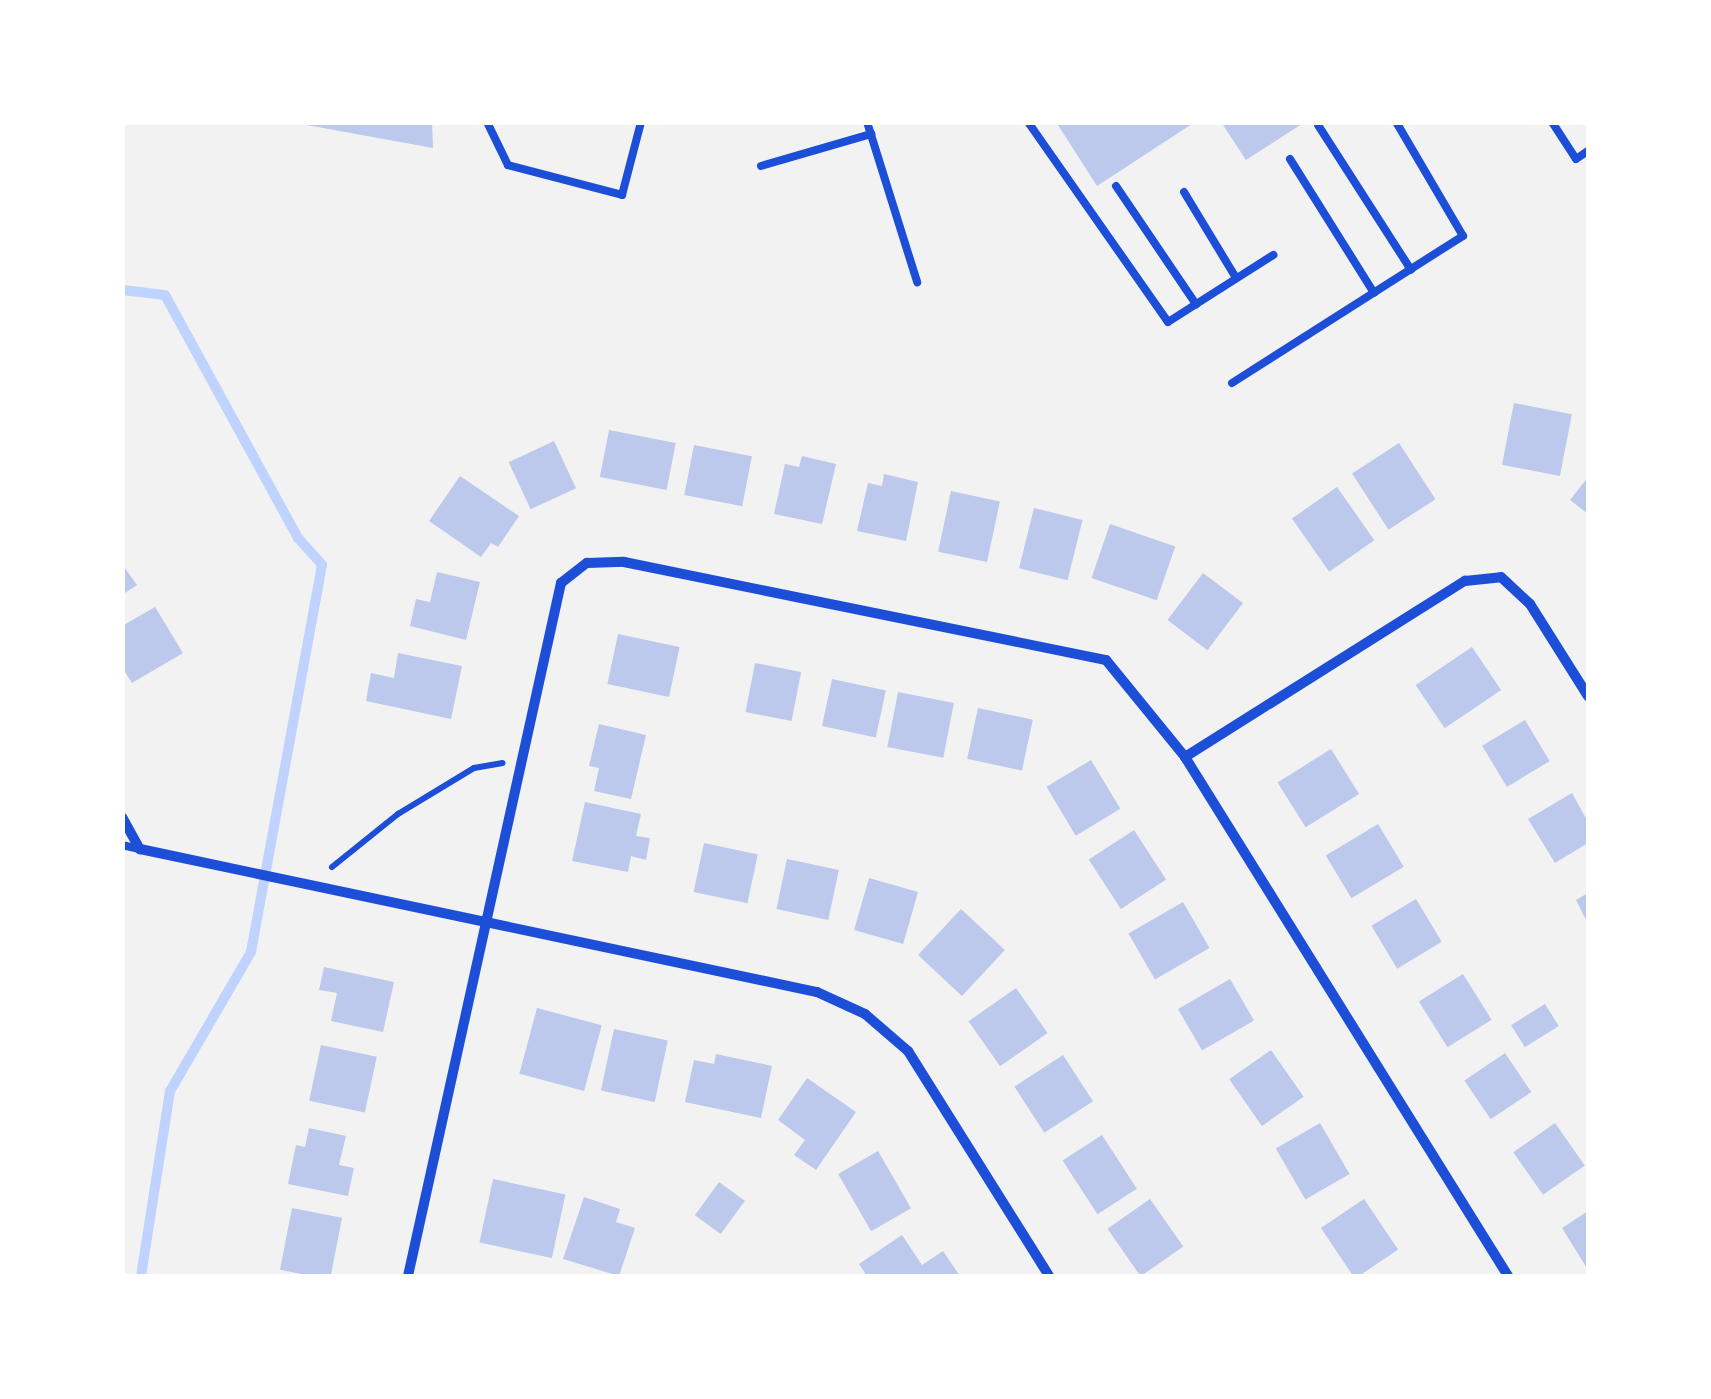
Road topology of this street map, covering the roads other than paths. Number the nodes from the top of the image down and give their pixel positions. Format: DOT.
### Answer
graph roads {
  1 [pos="486,122"];
  2 [pos="640,122"];
  3 [pos="867,122"];
  4 [pos="1028,122"];
  5 [pos="1396,122"];
  6 [pos="1552,122"];
  7 [pos="1318,125"];
  8 [pos="871,134"];
  9 [pos="1588,151"];
  10 [pos="1290,159"];
  11 [pos="761,166"];
  12 [pos="1116,186"];
  13 [pos="1184,192"];
  14 [pos="1273,255"];
  15 [pos="1411,270"];
  16 [pos="1236,278"];
  17 [pos="917,282"];
  18 [pos="1374,293"];
  19 [pos="1196,304"];
  20 [pos="1232,383"];
  21 [pos="1588,696"];
  22 [pos="1184,757"];
  23 [pos="122,816"];
  24 [pos="122,845"];
  25 [pos="140,849"];
  26 [pos="488,922"];
  27 [pos="408,1276"];
  28 [pos="1049,1276"];
  29 [pos="1508,1276"];
  1 -- 2 [label="lane"];
  3 -- 8 [label="lane"];
  4 -- 19 [label="lane"];
  5 -- 15 [label="lane"];
  6 -- 9 [label="lane"];
  7 -- 15 [label="lane"];
  8 -- 11 [label="lane"];
  8 -- 17 [label="lane"];
  10 -- 18 [label="lane"];
  12 -- 19 [label="lane"];
  13 -- 16 [label="lane"];
  14 -- 16 [label="lane"];
  15 -- 18 [label="lane"];
  16 -- 19 [label="lane"];
  18 -- 20 [label="lane"];
  21 -- 22 [label="street"];
  22 -- 26 [label="street"];
  22 -- 29 [label="street"];
  23 -- 25 [label="street"];
  24 -- 25 [label="lane"];
  25 -- 26 [label="street"];
  26 -- 27 [label="street"];
  26 -- 28 [label="street"];
}
